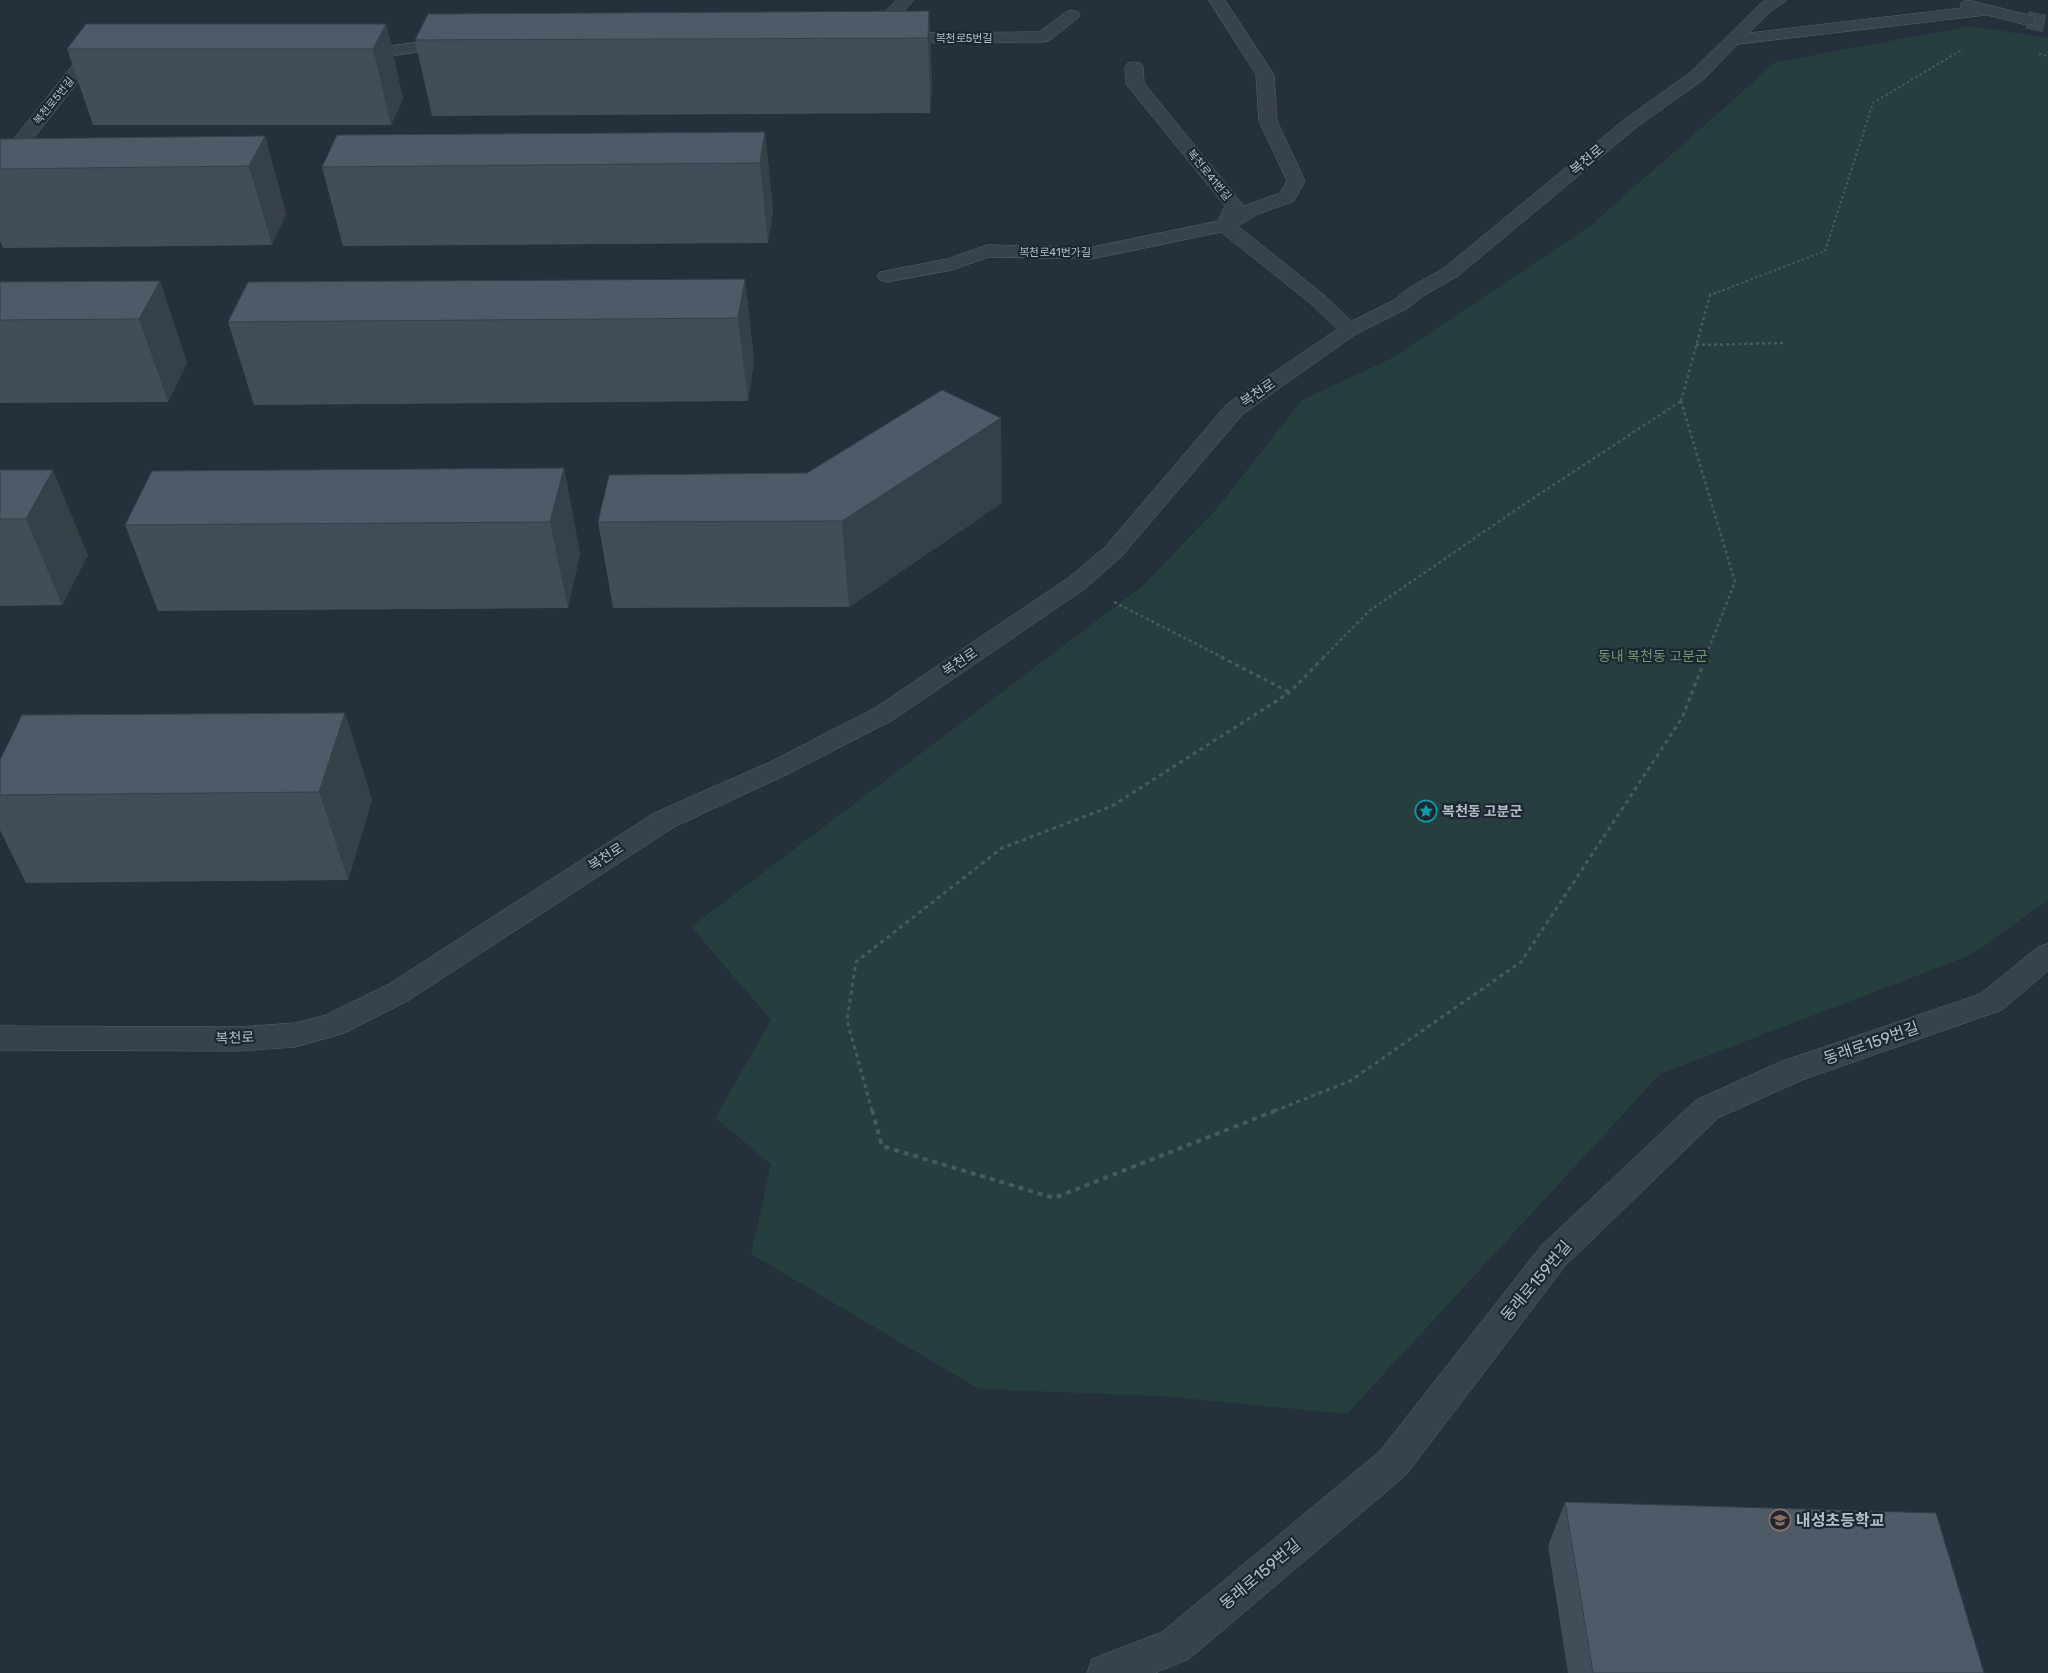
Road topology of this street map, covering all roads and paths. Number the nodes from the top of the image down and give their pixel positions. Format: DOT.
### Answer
graph roads {
  1 [pos="906,0"];
  2 [pos="1217,0"];
  3 [pos="1778,0"];
  4 [pos="1949,0"];
  5 [pos="1986,10"];
  6 [pos="1072,15"];
  7 [pos="2028,20"];
  8 [pos="849,38"];
  9 [pos="868,38"];
  10 [pos="1733,40"];
  11 [pos="467,41"];
  12 [pos="1965,48"];
  13 [pos="2039,54"];
  14 [pos="123,55"];
  15 [pos="2048,56"];
  16 [pos="340,58"];
  17 [pos="1134,67"];
  18 [pos="0,168"];
  19 [pos="1224,225"];
  20 [pos="887,276"];
  21 [pos="1349,330"];
  22 [pos="1784,343"];
  23 [pos="1696,344"];
  24 [pos="1681,401"];
  25 [pos="1076,583"];
  26 [pos="1289,693"];
  27 [pos="2048,955"];
  28 [pos="0,1038"];
  29 [pos="1106,1673"];
  1 -- 9 [label="street"];
  2 -- 19 [label="street, 복천로41번가길"];
  3 -- 10 [label="street, 복천로"];
  4 -- 5 [label="street"];
  5 -- 7 [label="street"];
  5 -- 10 [label="street"];
  6 -- 9 [label="street, 복천로5번길"];
  8 -- 9 [label="street, 복천로5번길"];
  10 -- 21 [label="street, 복천로"];
  11 -- 16 [label="street"];
  12 -- 23 [label="path"];
  13 -- 15 [label="path"];
  14 -- 18 [label="street, 복천로5번길"];
  17 -- 19 [label="street, 복천로41번길"];
  19 -- 20 [label="street, 복천로41번가길"];
  19 -- 21 [label="street"];
  21 -- 25 [label="street, 복천로"];
  22 -- 23 [label="path"];
  23 -- 24 [label="path"];
  24 -- 26 [label="path"];
  24 -- 26 [label="path"];
  25 -- 26 [label="path"];
  25 -- 28 [label="street, 복천로"];
  27 -- 29 [label="street, 동래로159번길"];
}
